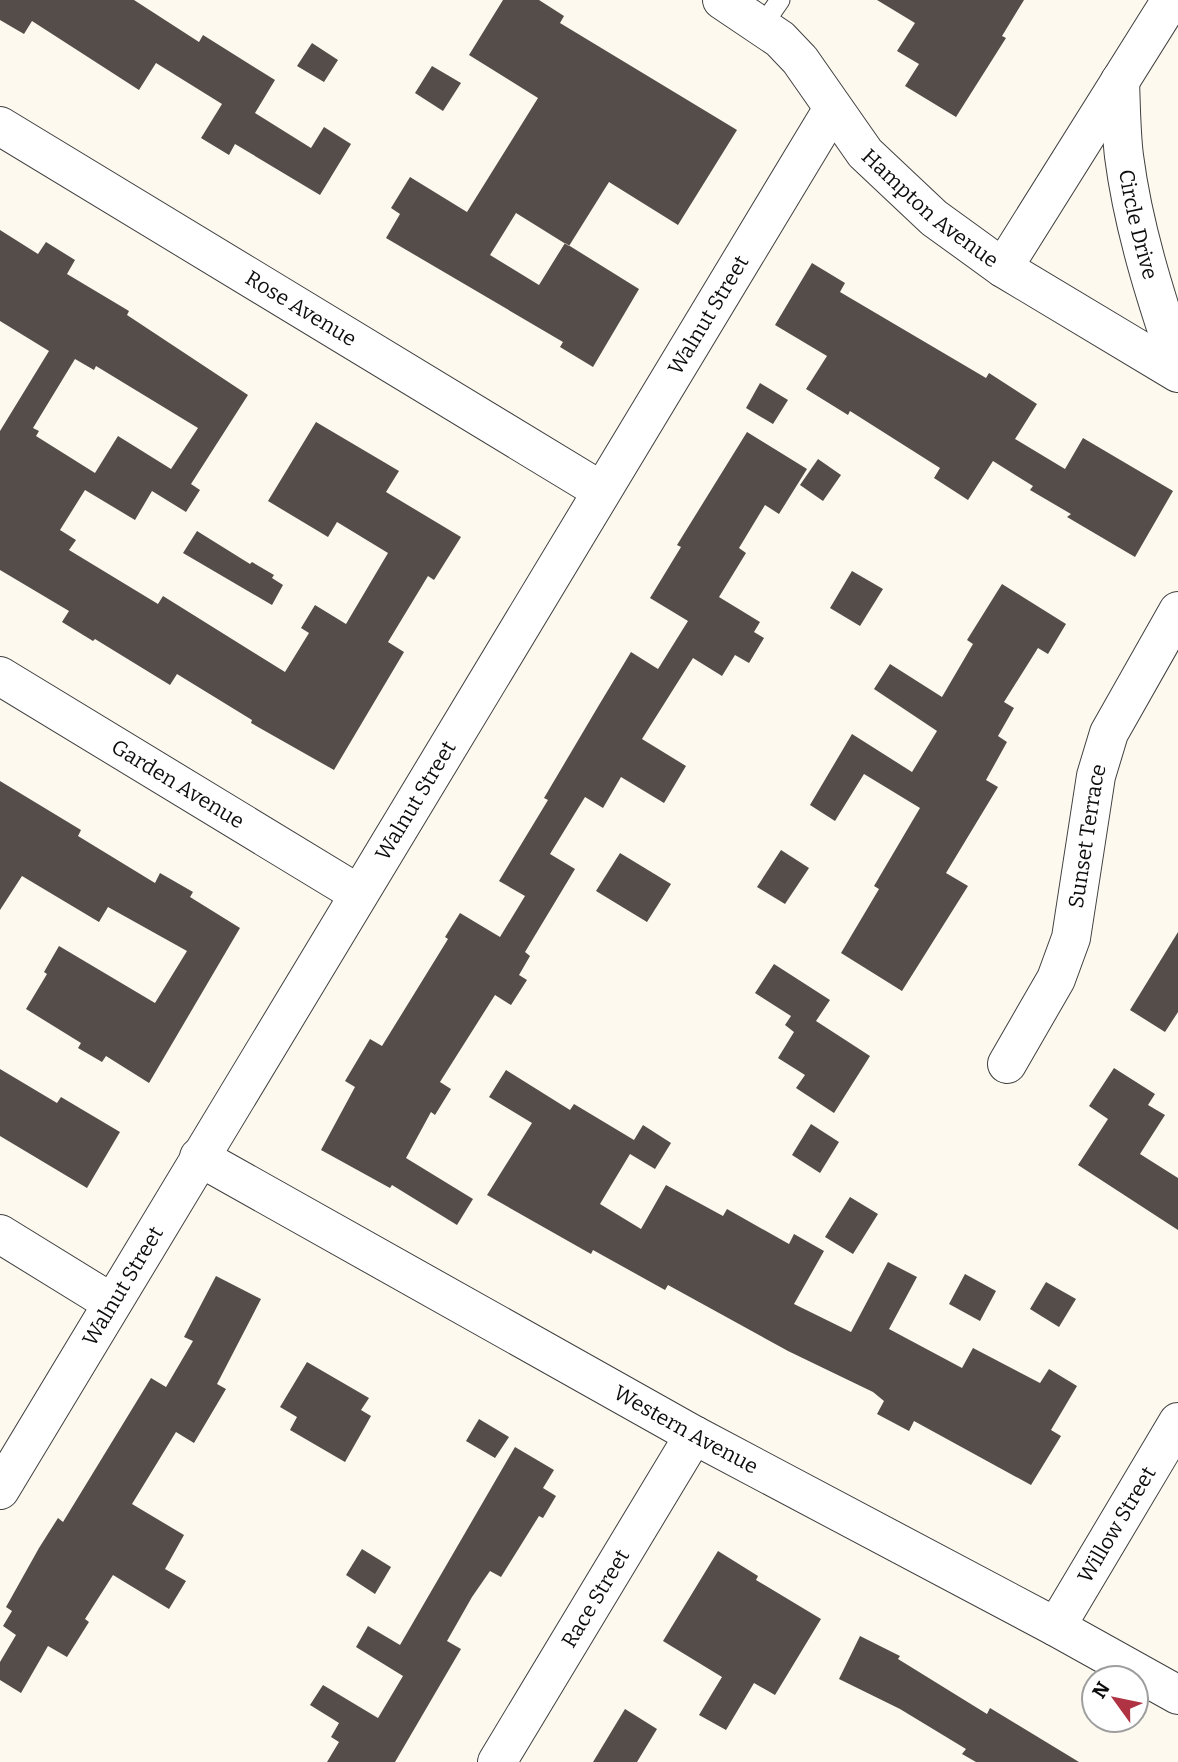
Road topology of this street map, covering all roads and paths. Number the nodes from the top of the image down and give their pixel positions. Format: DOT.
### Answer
graph roads {
  1 [pos="722,0"];
  2 [pos="1171,0"];
  3 [pos="771,13"];
  4 [pos="1120,81"];
  5 [pos="832,110"];
  6 [pos="0,126"];
  7 [pos="1003,268"];
  8 [pos="1178,363"];
  9 [pos="1178,373"];
  10 [pos="600,491"];
  11 [pos="1178,611"];
  12 [pos="0,676"];
  13 [pos="357,893"];
  14 [pos="1007,1064"];
  15 [pos="199,1157"];
  16 [pos="0,1234"];
  17 [pos="112,1303"];
  18 [pos="1178,1422"];
  19 [pos="694,1435"];
  20 [pos="0,1490"];
  21 [pos="1056,1627"];
  22 [pos="1178,1695"];
  23 [pos="498,1762"];
  1 -- 3 [label="street, Hampton Avenue"];
  2 -- 4 [label="street"];
  3 -- 5 [label="street, Hampton Avenue"];
  4 -- 7 [label="street"];
  4 -- 8 [label="street, Circle Drive"];
  5 -- 7 [label="street, Hampton Avenue"];
  5 -- 10 [label="street, Walnut Street"];
  6 -- 10 [label="street, Rose Avenue"];
  7 -- 9 [label="street, Hampton Avenue"];
  10 -- 13 [label="street, Walnut Street"];
  11 -- 14 [label="street, Sunset Terrace"];
  12 -- 13 [label="street, Garden Avenue"];
  13 -- 15 [label="street, Walnut Street"];
  15 -- 17 [label="street, Walnut Street"];
  15 -- 19 [label="street, Western Avenue"];
  16 -- 17 [label="street"];
  17 -- 20 [label="street, Walnut Street"];
  18 -- 21 [label="street, Willow Street"];
  19 -- 21 [label="street, Western Avenue"];
  19 -- 23 [label="street, Race Street"];
  21 -- 22 [label="street, Western Avenue"];
}
